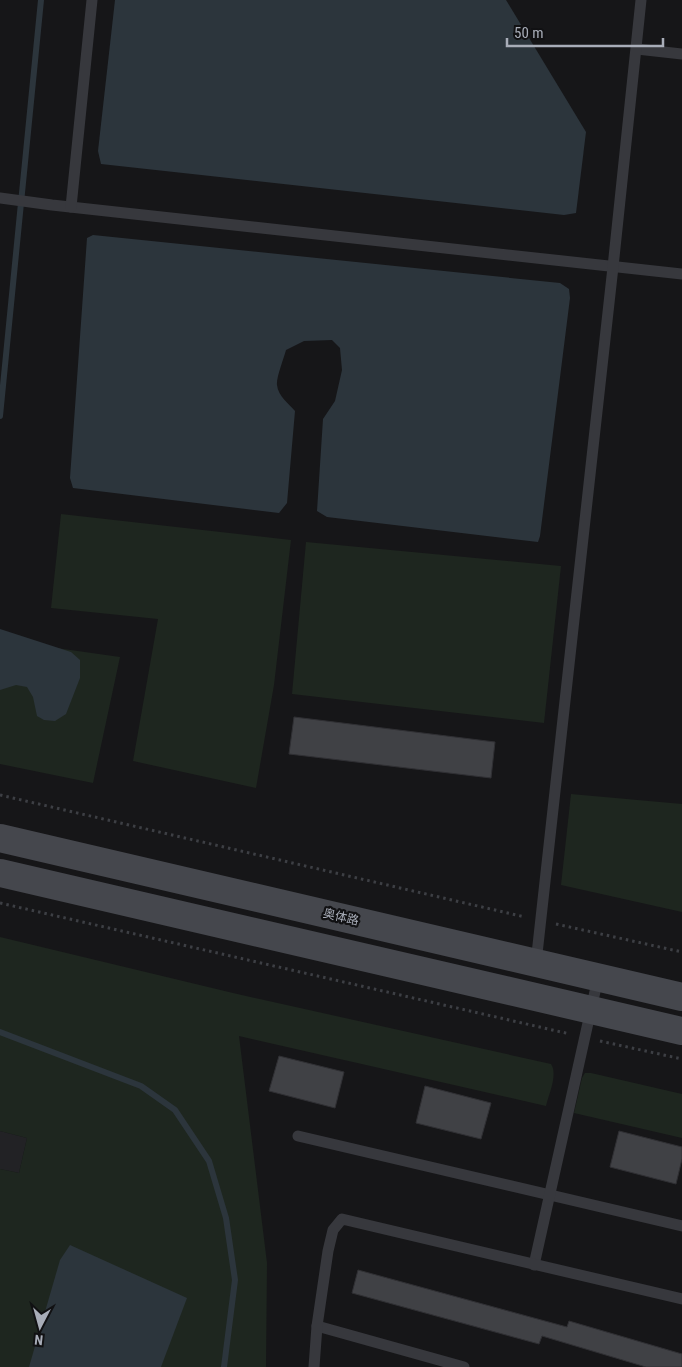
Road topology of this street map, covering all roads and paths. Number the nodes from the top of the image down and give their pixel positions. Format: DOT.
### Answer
graph roads {
  1 [pos="92,0"];
  2 [pos="641,0"];
  3 [pos="637,49"];
  4 [pos="682,54"];
  5 [pos="0,198"];
  6 [pos="71,207"];
  7 [pos="613,267"];
  8 [pos="682,274"];
  9 [pos="0,795"];
  10 [pos="0,838"];
  11 [pos="0,873"];
  12 [pos="0,903"];
  13 [pos="540,920"];
  14 [pos="682,952"];
  15 [pos="536,963"];
  16 [pos="598,978"];
  17 [pos="682,997"];
  18 [pos="590,1010"];
  19 [pos="682,1031"];
  20 [pos="584,1037"];
  21 [pos="682,1060"];
  22 [pos="298,1136"];
  23 [pos="550,1194"];
  24 [pos="682,1226"];
  25 [pos="534,1265"];
  26 [pos="682,1299"];
  27 [pos="317,1326"];
  28 [pos="314,1367"];
  29 [pos="464,1367"];
  1 -- 6 [label="lane"];
  2 -- 3 [label="lane"];
  3 -- 4 [label="lane"];
  3 -- 7 [label="lane"];
  5 -- 6 [label="lane"];
  6 -- 7 [label="lane"];
  7 -- 8 [label="lane"];
  7 -- 13 [label="lane"];
  9 -- 13 [label="path"];
  10 -- 15 [label="main road, 奥体路"];
  11 -- 18 [label="main road"];
  12 -- 20 [label="path"];
  13 -- 14 [label="path"];
  13 -- 15 [label="lane"];
  15 -- 16 [label="main road, 奥体路"];
  16 -- 17 [label="main road, 奥体路"];
  16 -- 18 [label="lane"];
  18 -- 19 [label="main road"];
  18 -- 20 [label="lane"];
  20 -- 21 [label="path"];
  20 -- 23 [label="lane"];
  22 -- 23 [label="lane"];
  23 -- 24 [label="lane"];
  23 -- 25 [label="lane"];
  25 -- 26 [label="lane"];
  25 -- 27 [label="lane"];
  27 -- 28 [label="lane"];
  27 -- 29 [label="lane"];
}
